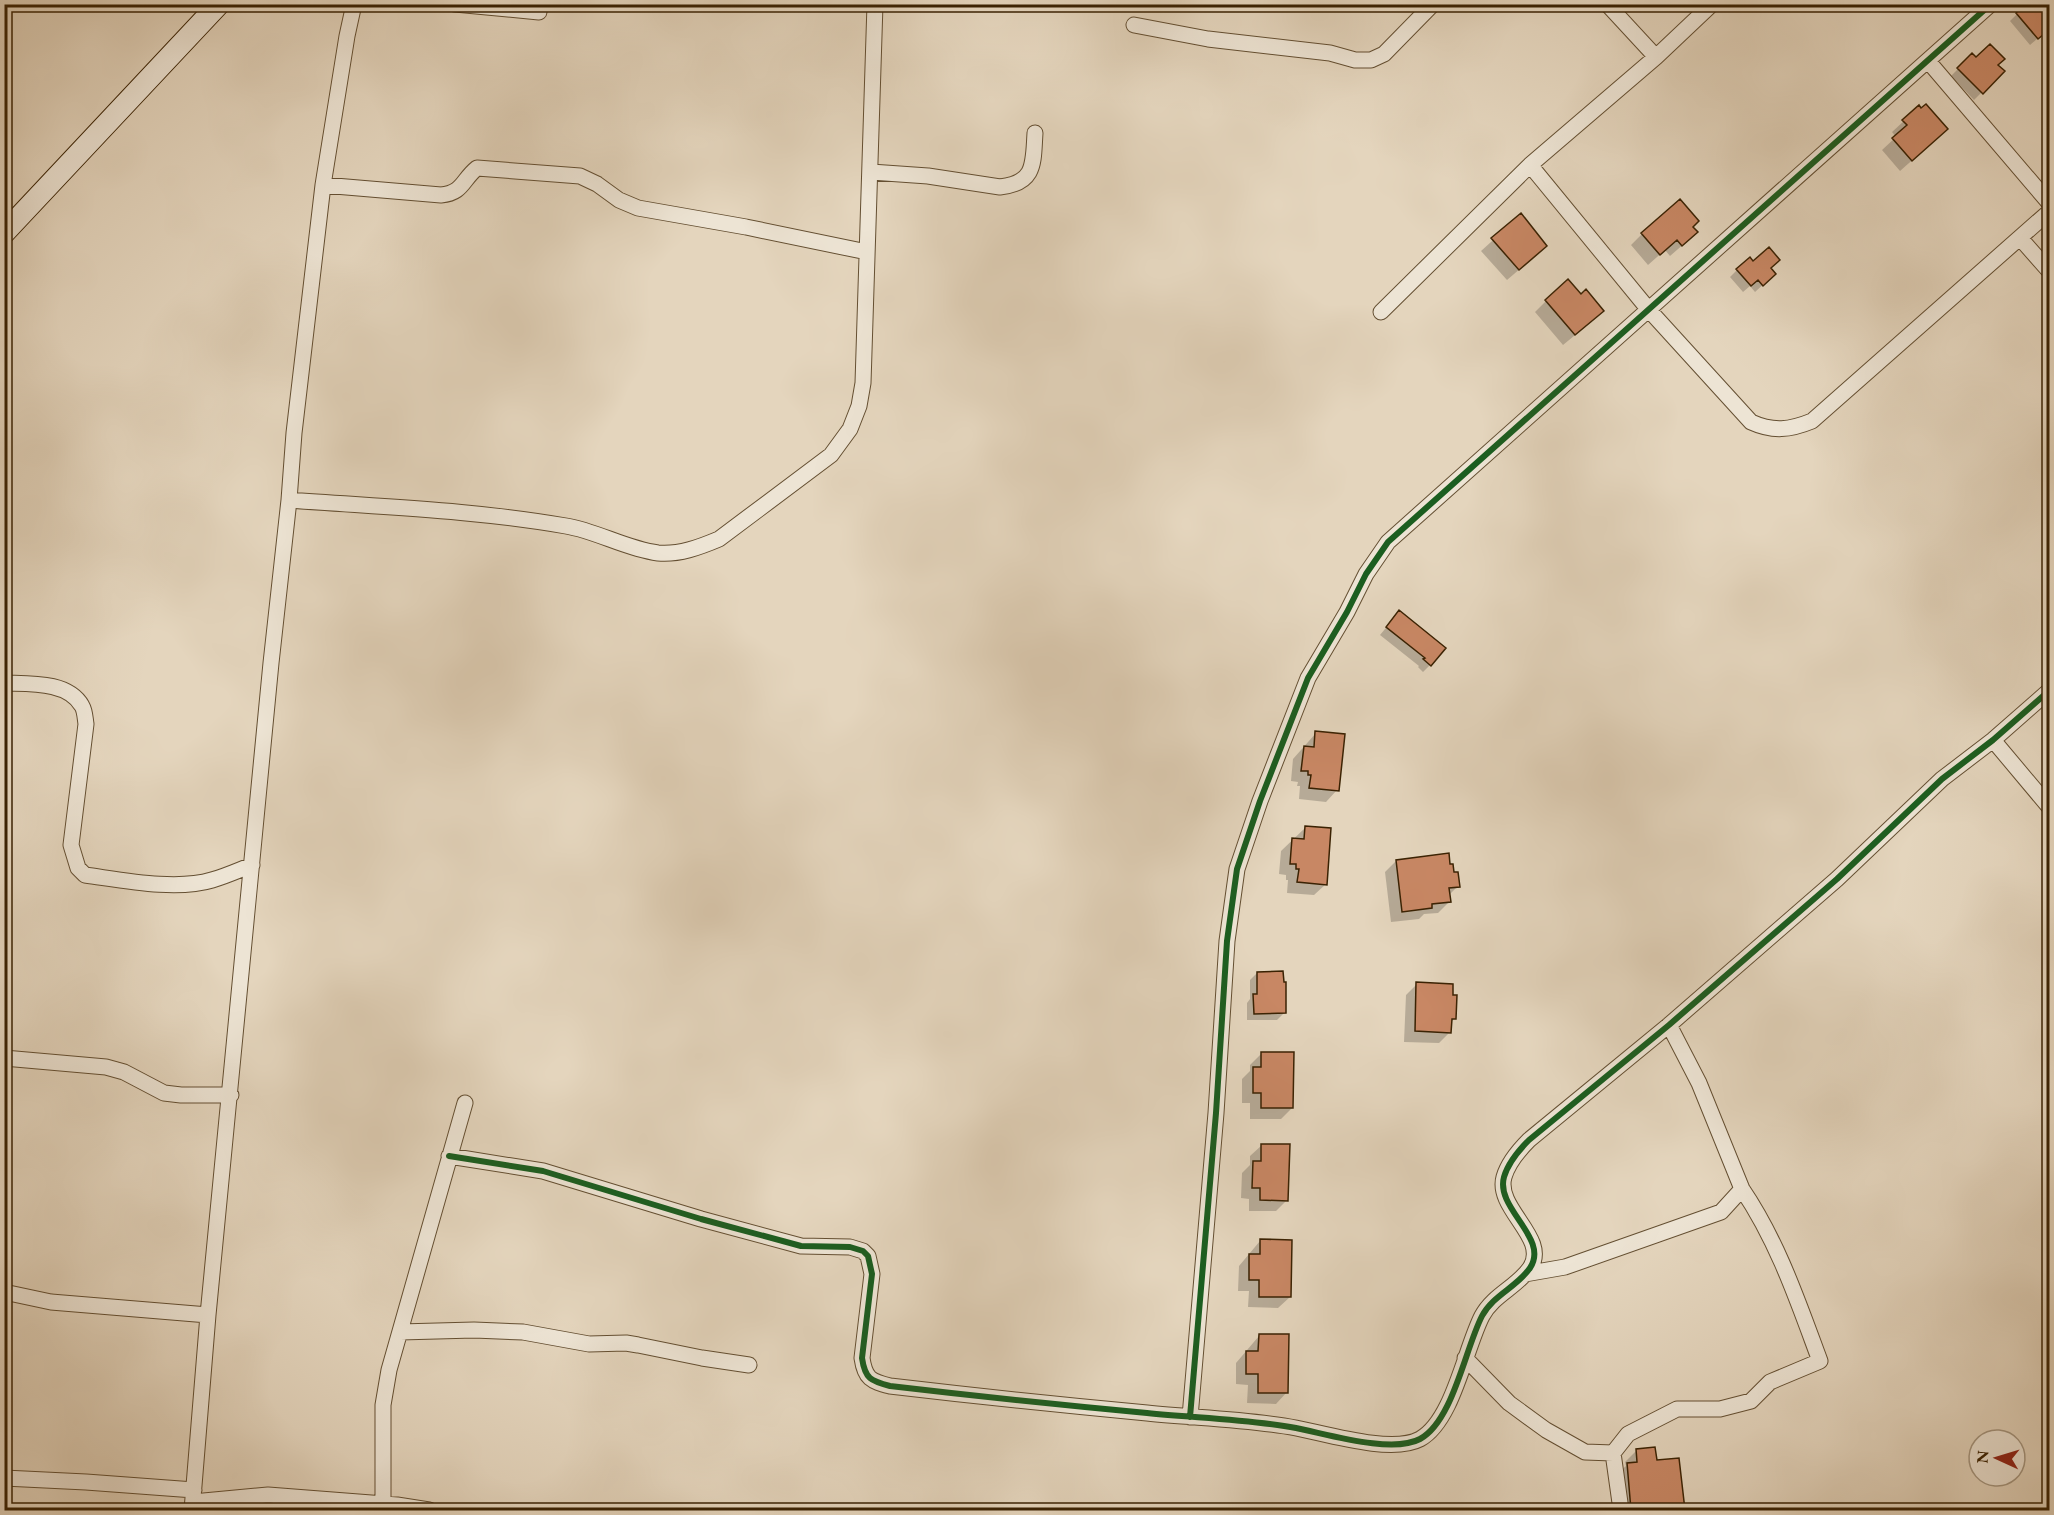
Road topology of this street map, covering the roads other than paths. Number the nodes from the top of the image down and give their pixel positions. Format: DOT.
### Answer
graph roads {
  1 [pos="219,4"];
  2 [pos="354,4"];
  3 [pos="455,4"];
  4 [pos="875,4"];
  5 [pos="1433,4"];
  6 [pos="1607,4"];
  7 [pos="1712,4"];
  8 [pos="1985,6"];
  9 [pos="539,12"];
  10 [pos="1134,25"];
  11 [pos="1656,57"];
  12 [pos="1928,61"];
  13 [pos="1035,133"];
  14 [pos="1530,165"];
  15 [pos="871,172"];
  16 [pos="323,185"];
  17 [pos="2049,204"];
  18 [pos="2049,212"];
  19 [pos="4,233"];
  20 [pos="2020,238"];
  21 [pos="867,252"];
  22 [pos="2049,272"];
  23 [pos="1648,310"];
  24 [pos="1381,312"];
  25 [pos="289,500"];
  26 [pos="4,683"];
  27 [pos="2049,690"];
  28 [pos="1993,740"];
  29 [pos="2049,808"];
  30 [pos="252,865"];
  31 [pos="1669,1025"];
  32 [pos="4,1058"];
  33 [pos="231,1095"];
  34 [pos="465,1102"];
  35 [pos="449,1156"];
  36 [pos="1742,1189"];
  37 [pos="1525,1274"];
  38 [pos="4,1292"];
  39 [pos="208,1315"];
  40 [pos="400,1332"];
  41 [pos="1465,1358"];
  42 [pos="749,1365"];
  43 [pos="1190,1417"];
  44 [pos="1613,1453"];
  45 [pos="4,1478"];
  46 [pos="193,1501"];
  47 [pos="383,1504"];
  48 [pos="429,1510"];
  49 [pos="1621,1510"];
  1 -- 19 [label="street"];
  2 -- 16 [label="street"];
  3 -- 9 [label="street"];
  4 -- 15 [label="street"];
  5 -- 10 [label="street"];
  6 -- 11 [label="street"];
  7 -- 11 [label="street"];
  8 -- 12 [label="street"];
  11 -- 14 [label="street"];
  12 -- 17 [label="street"];
  12 -- 23 [label="street"];
  13 -- 15 [label="street"];
  14 -- 23 [label="street"];
  14 -- 24 [label="street"];
  15 -- 21 [label="street"];
  16 -- 21 [label="street"];
  16 -- 25 [label="street"];
  18 -- 20 [label="street"];
  20 -- 22 [label="street"];
  20 -- 23 [label="street"];
  21 -- 25 [label="street"];
  23 -- 43 [label="street"];
  25 -- 30 [label="street"];
  26 -- 30 [label="street"];
  27 -- 28 [label="street"];
  28 -- 29 [label="street"];
  28 -- 31 [label="street"];
  30 -- 33 [label="street"];
  31 -- 36 [label="street"];
  31 -- 37 [label="street"];
  32 -- 33 [label="street"];
  33 -- 39 [label="street"];
  34 -- 35 [label="street"];
  35 -- 40 [label="street"];
  35 -- 43 [label="street"];
  36 -- 37 [label="street"];
  36 -- 44 [label="street"];
  37 -- 41 [label="street"];
  38 -- 39 [label="street"];
  39 -- 46 [label="street"];
  40 -- 42 [label="street"];
  40 -- 47 [label="street"];
  41 -- 43 [label="street"];
  41 -- 44 [label="street"];
  44 -- 49 [label="street"];
  45 -- 46 [label="street"];
  46 -- 47 [label="street"];
  47 -- 48 [label="street"];
}
